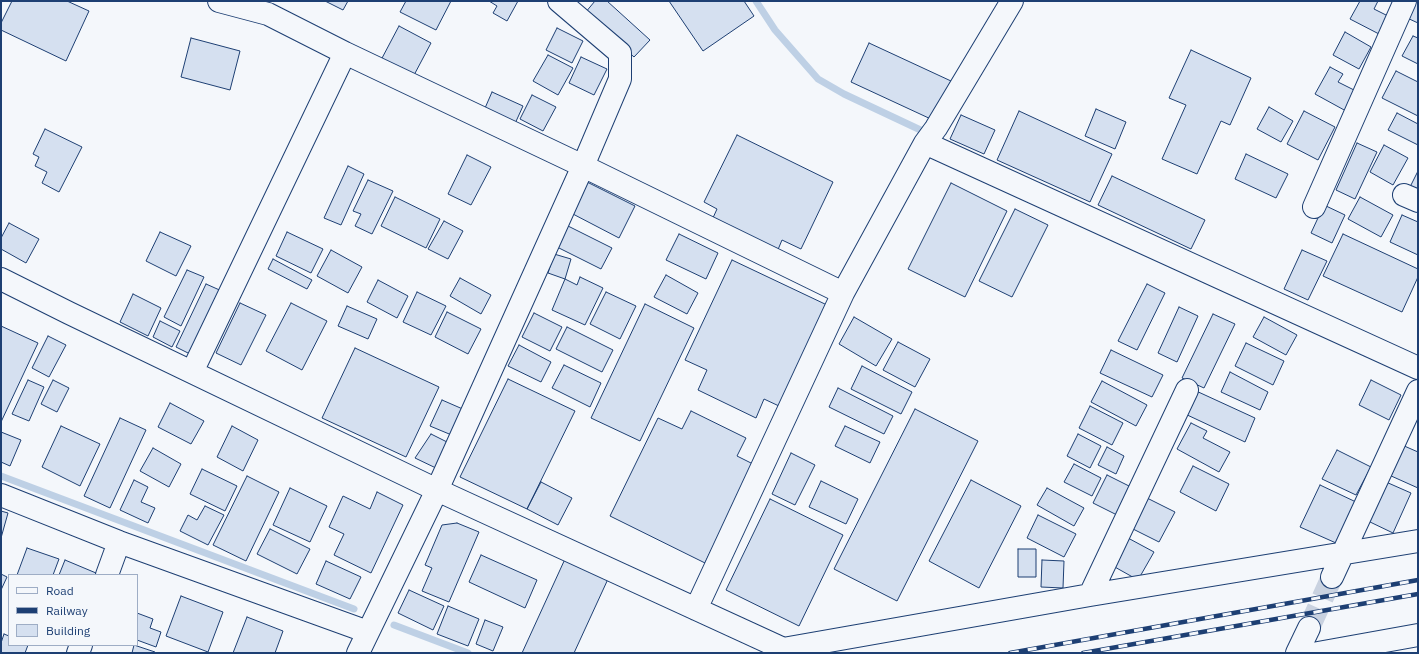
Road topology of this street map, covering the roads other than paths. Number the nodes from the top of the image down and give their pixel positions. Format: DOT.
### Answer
graph roads {
  1 [pos="219,1"];
  2 [pos="560,1"];
  3 [pos="1012,1"];
  4 [pos="1406,1"];
  5 [pos="345,53"];
  6 [pos="931,136"];
  7 [pos="583,166"];
  8 [pos="1314,207"];
  9 [pos="1,279"];
  10 [pos="843,293"];
  11 [pos="1418,368"];
  12 [pos="192,372"];
  13 [pos="1188,390"];
  14 [pos="1418,391"];
  15 [pos="437,490"];
  16 [pos="1,495"];
  17 [pos="1418,541"];
  18 [pos="119,542"];
  19 [pos="1343,554"];
  20 [pos="106,574"];
  21 [pos="1332,577"];
  22 [pos="1090,595"];
  23 [pos="696,609"];
  24 [pos="1309,628"];
  25 [pos="368,632"];
  26 [pos="1418,635"];
  27 [pos="788,651"];
  28 [pos="358,653"];
  29 [pos="1297,653"];
  30 [pos="1318,653"];
  1 -- 5 [label="street"];
  2 -- 7 [label="street"];
  3 -- 6 [label="street"];
  4 -- 8 [label="street"];
  5 -- 7 [label="street"];
  5 -- 12 [label="street"];
  6 -- 10 [label="street"];
  6 -- 11 [label="street"];
  7 -- 10 [label="street"];
  7 -- 15 [label="street"];
  9 -- 12 [label="street"];
  10 -- 23 [label="street"];
  12 -- 15 [label="street"];
  13 -- 22 [label="street"];
  14 -- 19 [label="street"];
  15 -- 23 [label="street"];
  15 -- 25 [label="street"];
  16 -- 18 [label="street"];
  17 -- 19 [label="street"];
  18 -- 20 [label="street"];
  18 -- 25 [label="street"];
  19 -- 21 [label="street"];
  19 -- 22 [label="street"];
  22 -- 27 [label="street"];
  23 -- 27 [label="street"];
  24 -- 29 [label="street"];
  25 -- 28 [label="street"];
  26 -- 30 [label="street"];
}
